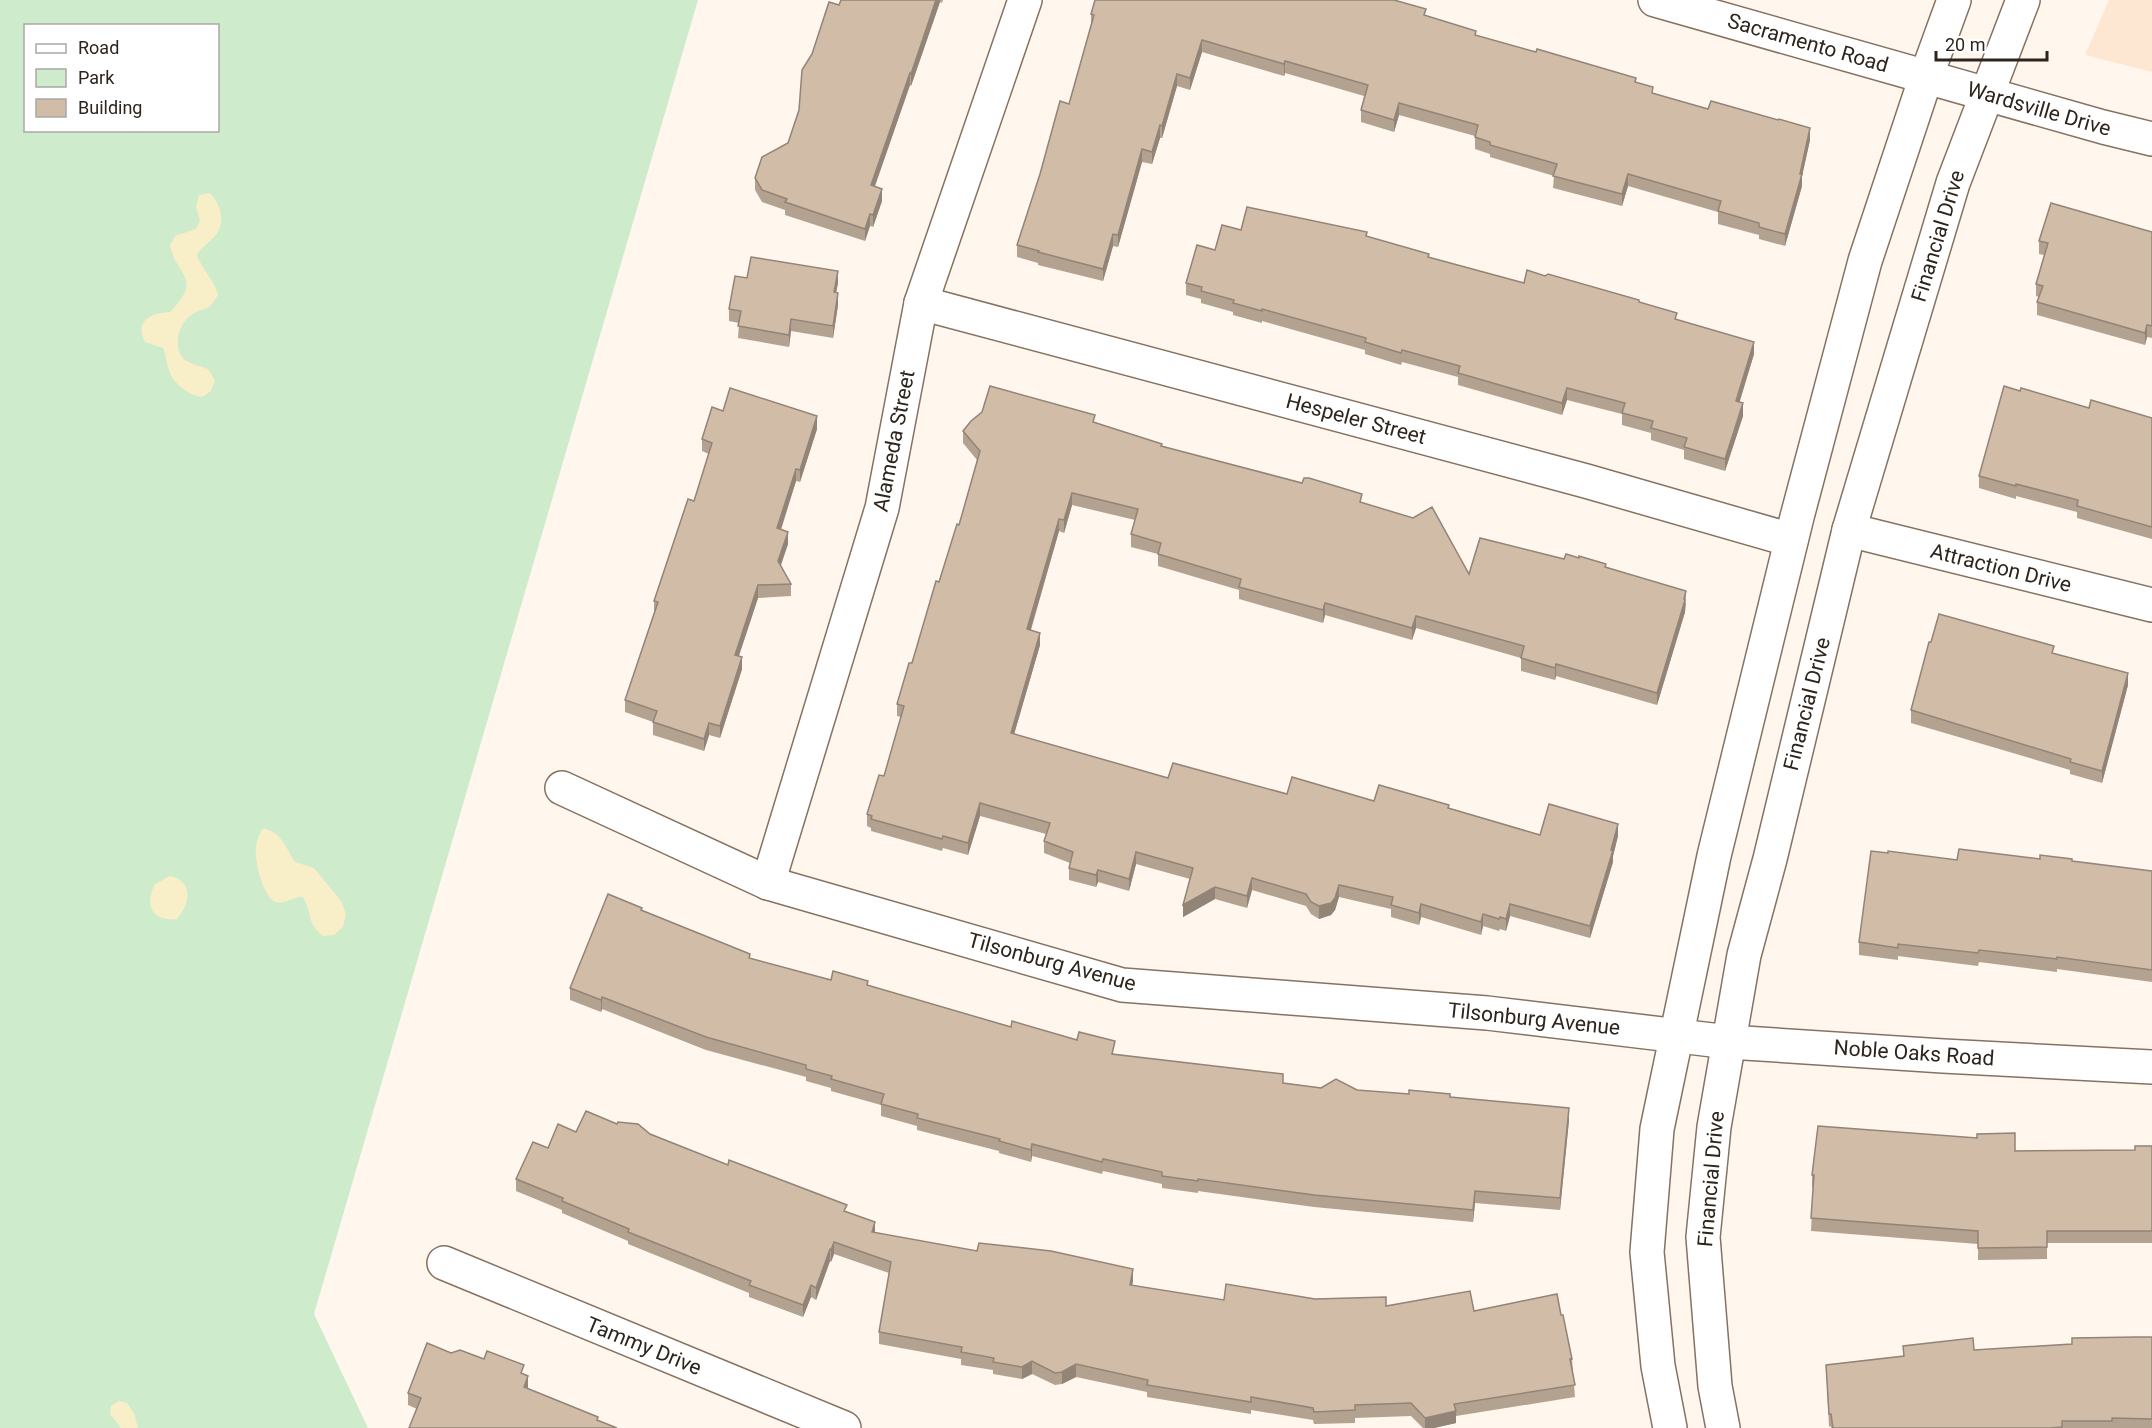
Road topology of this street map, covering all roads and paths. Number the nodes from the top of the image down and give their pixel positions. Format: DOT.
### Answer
graph roads {
  1 [pos="1025,0"];
  2 [pos="1655,0"];
  3 [pos="1954,0"];
  4 [pos="2023,0"];
  5 [pos="1926,77"];
  6 [pos="1986,94"];
  7 [pos="2152,139"];
  8 [pos="921,303"];
  9 [pos="1849,530"];
  10 [pos="1791,540"];
  11 [pos="2152,605"];
  12 [pos="562,788"];
  13 [pos="768,883"];
  14 [pos="1677,1035"];
  15 [pos="1729,1042"];
  16 [pos="2152,1066"];
  17 [pos="444,1263"];
  18 [pos="844,1428"];
  19 [pos="1670,1428"];
  20 [pos="1723,1428"];
  1 -- 8 [label="street, Alameda Street"];
  2 -- 5 [label="street, Sacramento Road"];
  3 -- 5 [label="street"];
  4 -- 6 [label="street, Financial Drive"];
  5 -- 6 [label="street, Wardsville Drive"];
  5 -- 10 [label="street"];
  6 -- 7 [label="street, Wardsville Drive"];
  6 -- 9 [label="street, Financial Drive"];
  8 -- 10 [label="street, Hespeler Street"];
  8 -- 13 [label="street, Alameda Street"];
  9 -- 11 [label="street, Attraction Drive"];
  9 -- 15 [label="street, Financial Drive"];
  10 -- 14 [label="street"];
  12 -- 13 [label="street, Tilsonburg Avenue"];
  13 -- 14 [label="street, Tilsonburg Avenue"];
  14 -- 15 [label="street, Noble Oaks Road"];
  14 -- 19 [label="street"];
  15 -- 16 [label="street, Noble Oaks Road"];
  15 -- 20 [label="street, Financial Drive"];
  17 -- 18 [label="street, Tammy Drive"];
}
